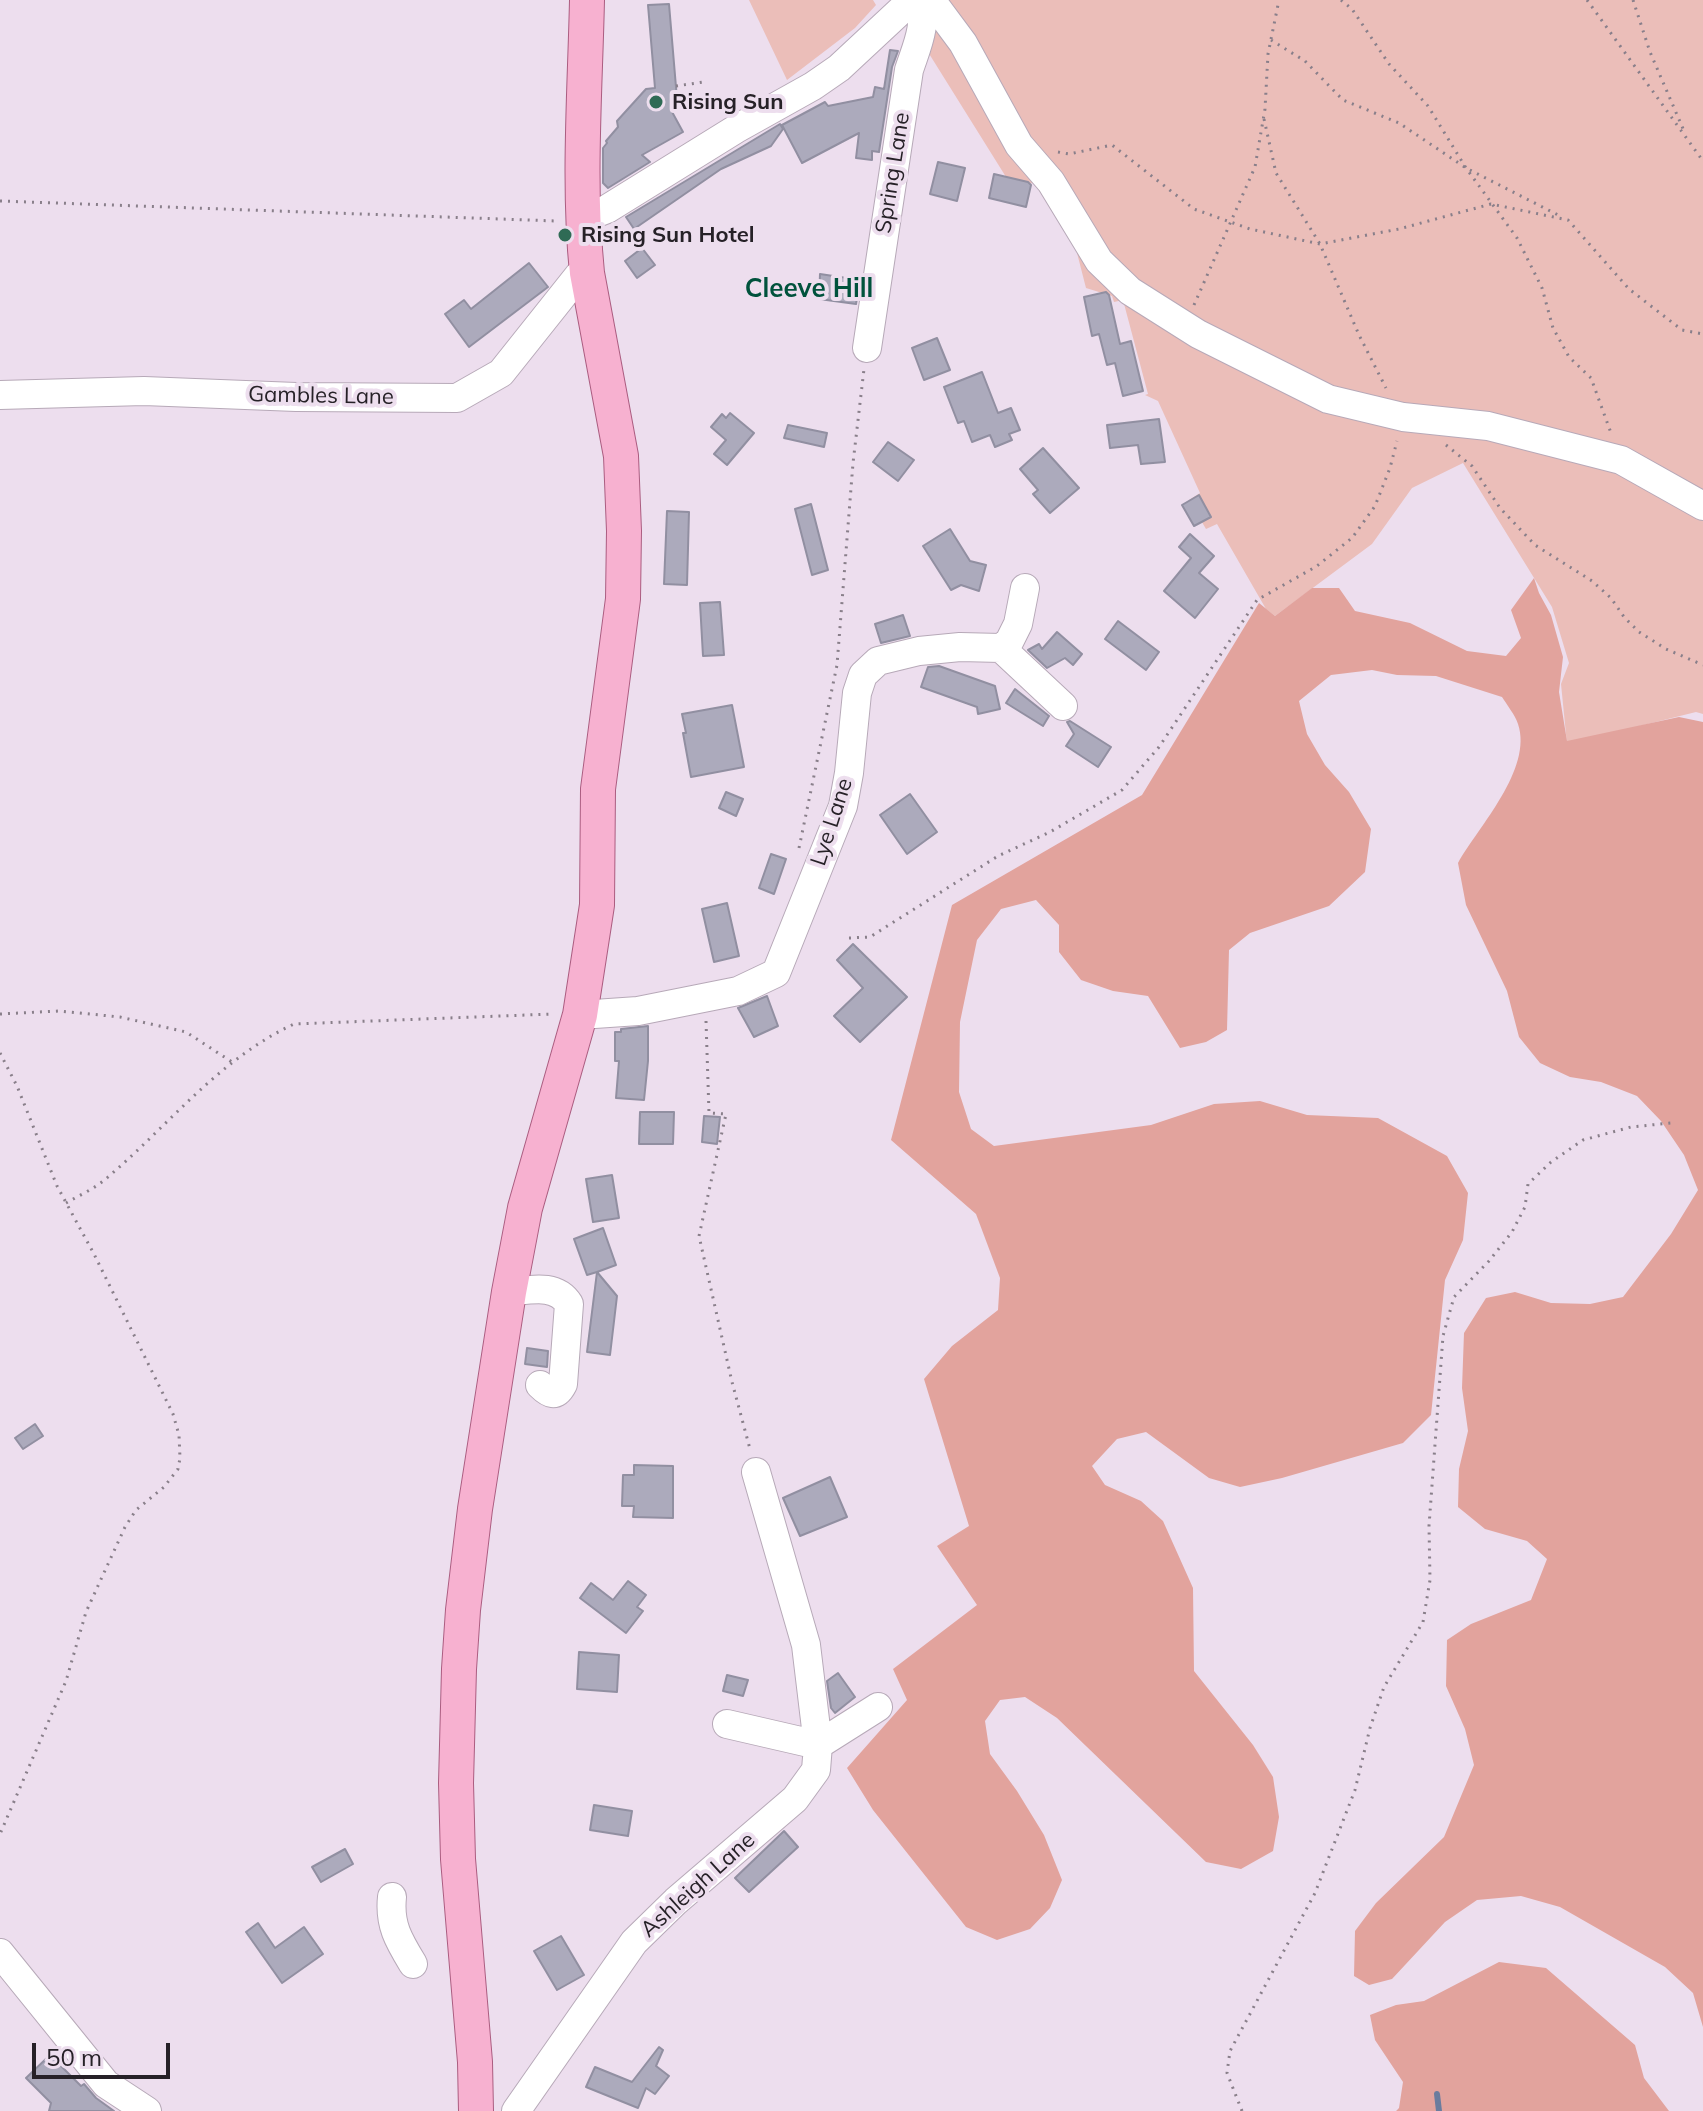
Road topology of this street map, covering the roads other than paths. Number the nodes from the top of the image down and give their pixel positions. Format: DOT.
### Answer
graph roads {
  1 [pos="587,0"];
  2 [pos="912,0"];
  3 [pos="918,0"];
  4 [pos="925,0"];
  5 [pos="584,218"];
  6 [pos="587,273"];
  7 [pos="867,348"];
  8 [pos="0,395"];
  9 [pos="1703,506"];
  10 [pos="1025,588"];
  11 [pos="1001,648"];
  12 [pos="1063,706"];
  13 [pos="564,1014"];
  14 [pos="509,1292"];
  15 [pos="540,1385"];
  16 [pos="756,1472"];
  17 [pos="878,1707"];
  18 [pos="727,1724"];
  19 [pos="818,1745"];
  20 [pos="392,1897"];
  21 [pos="0,1953"];
  22 [pos="413,1964"];
  23 [pos="147,2111"];
  24 [pos="476,2111"];
  25 [pos="516,2111"];
  1 -- 5 [label="main road"];
  2 -- 5 [label="street"];
  3 -- 7 [label="street, Spring Lane"];
  4 -- 9 [label="street"];
  5 -- 6 [label="main road"];
  6 -- 8 [label="street, Gambles Lane"];
  6 -- 13 [label="main road"];
  10 -- 11 [label="street"];
  11 -- 12 [label="street"];
  11 -- 13 [label="street, Lye Lane"];
  13 -- 14 [label="main road"];
  14 -- 15 [label="street"];
  14 -- 24 [label="main road"];
  16 -- 19 [label="street, Ashleigh Lane"];
  17 -- 19 [label="street"];
  18 -- 19 [label="street"];
  19 -- 25 [label="street, Ashleigh Lane"];
  20 -- 22 [label="street"];
  21 -- 23 [label="street"];
}
